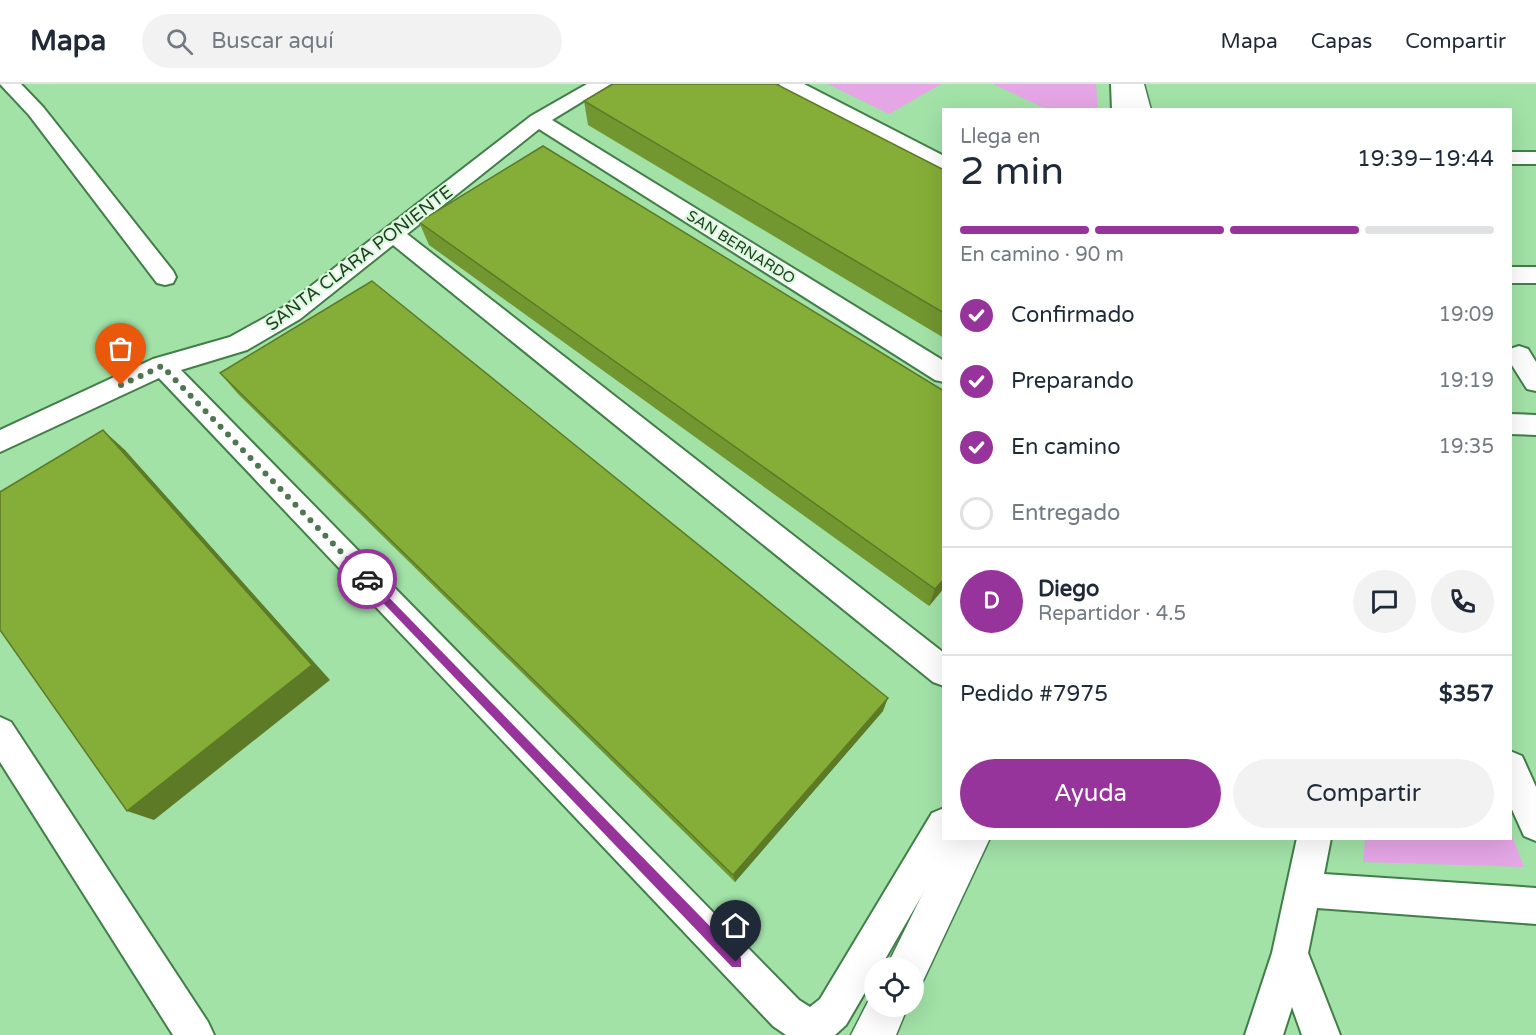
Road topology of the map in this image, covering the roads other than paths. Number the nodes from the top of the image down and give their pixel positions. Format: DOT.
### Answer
graph roads {
  1 [pos="10,84"];
  2 [pos="601,84"];
  3 [pos="789,84"];
  4 [pos="1121,84"];
  5 [pos="1133,84"];
  6 [pos="1122,108"];
  7 [pos="1139,108"];
  8 [pos="538,120"];
  9 [pos="1512,158"];
  10 [pos="1536,158"];
  11 [pos="942,164"];
  12 [pos="393,234"];
  13 [pos="1512,275"];
  14 [pos="1536,275"];
  15 [pos="165,278"];
  16 [pos="1519,355"];
  17 [pos="162,366"];
  18 [pos="942,372"];
  19 [pos="1536,381"];
  20 [pos="1512,424"];
  21 [pos="1536,425"];
  22 [pos="0,442"];
  23 [pos="942,670"];
  24 [pos="0,733"];
  25 [pos="1512,771"];
  26 [pos="1536,824"];
  27 [pos="942,828"];
  28 [pos="970,840"];
  29 [pos="1314,840"];
  30 [pos="1305,890"];
  31 [pos="1536,906"];
  32 [pos="1290,952"];
  33 [pos="912,957"];
  34 [pos="882,1017"];
  35 [pos="195,1035"];
  36 [pos="873,1035"];
  37 [pos="1264,1035"];
  38 [pos="1322,1035"];
  1 -- 15 [label="street"];
  2 -- 8 [label="street, SANTA CLARA PONIENTE"];
  3 -- 11 [label="street"];
  4 -- 6 [label="street"];
  5 -- 7 [label="street"];
  8 -- 12 [label="street, SANTA CLARA PONIENTE"];
  8 -- 18 [label="street, SAN BERNARDO"];
  9 -- 10 [label="street"];
  12 -- 17 [label="street, SANTA CLARA PONIENTE"];
  12 -- 23 [label="street"];
  13 -- 14 [label="street"];
  16 -- 19 [label="street"];
  17 -- 22 [label="street, SANTA CLARA PONIENTE"];
  17 -- 27 [label="street"];
  20 -- 21 [label="street"];
  24 -- 35 [label="street"];
  25 -- 26 [label="street"];
  28 -- 33 [label="street"];
  29 -- 30 [label="street"];
  30 -- 31 [label="street"];
  30 -- 32 [label="street"];
  32 -- 37 [label="street"];
  32 -- 38 [label="street"];
  34 -- 36 [label="street"];
}
